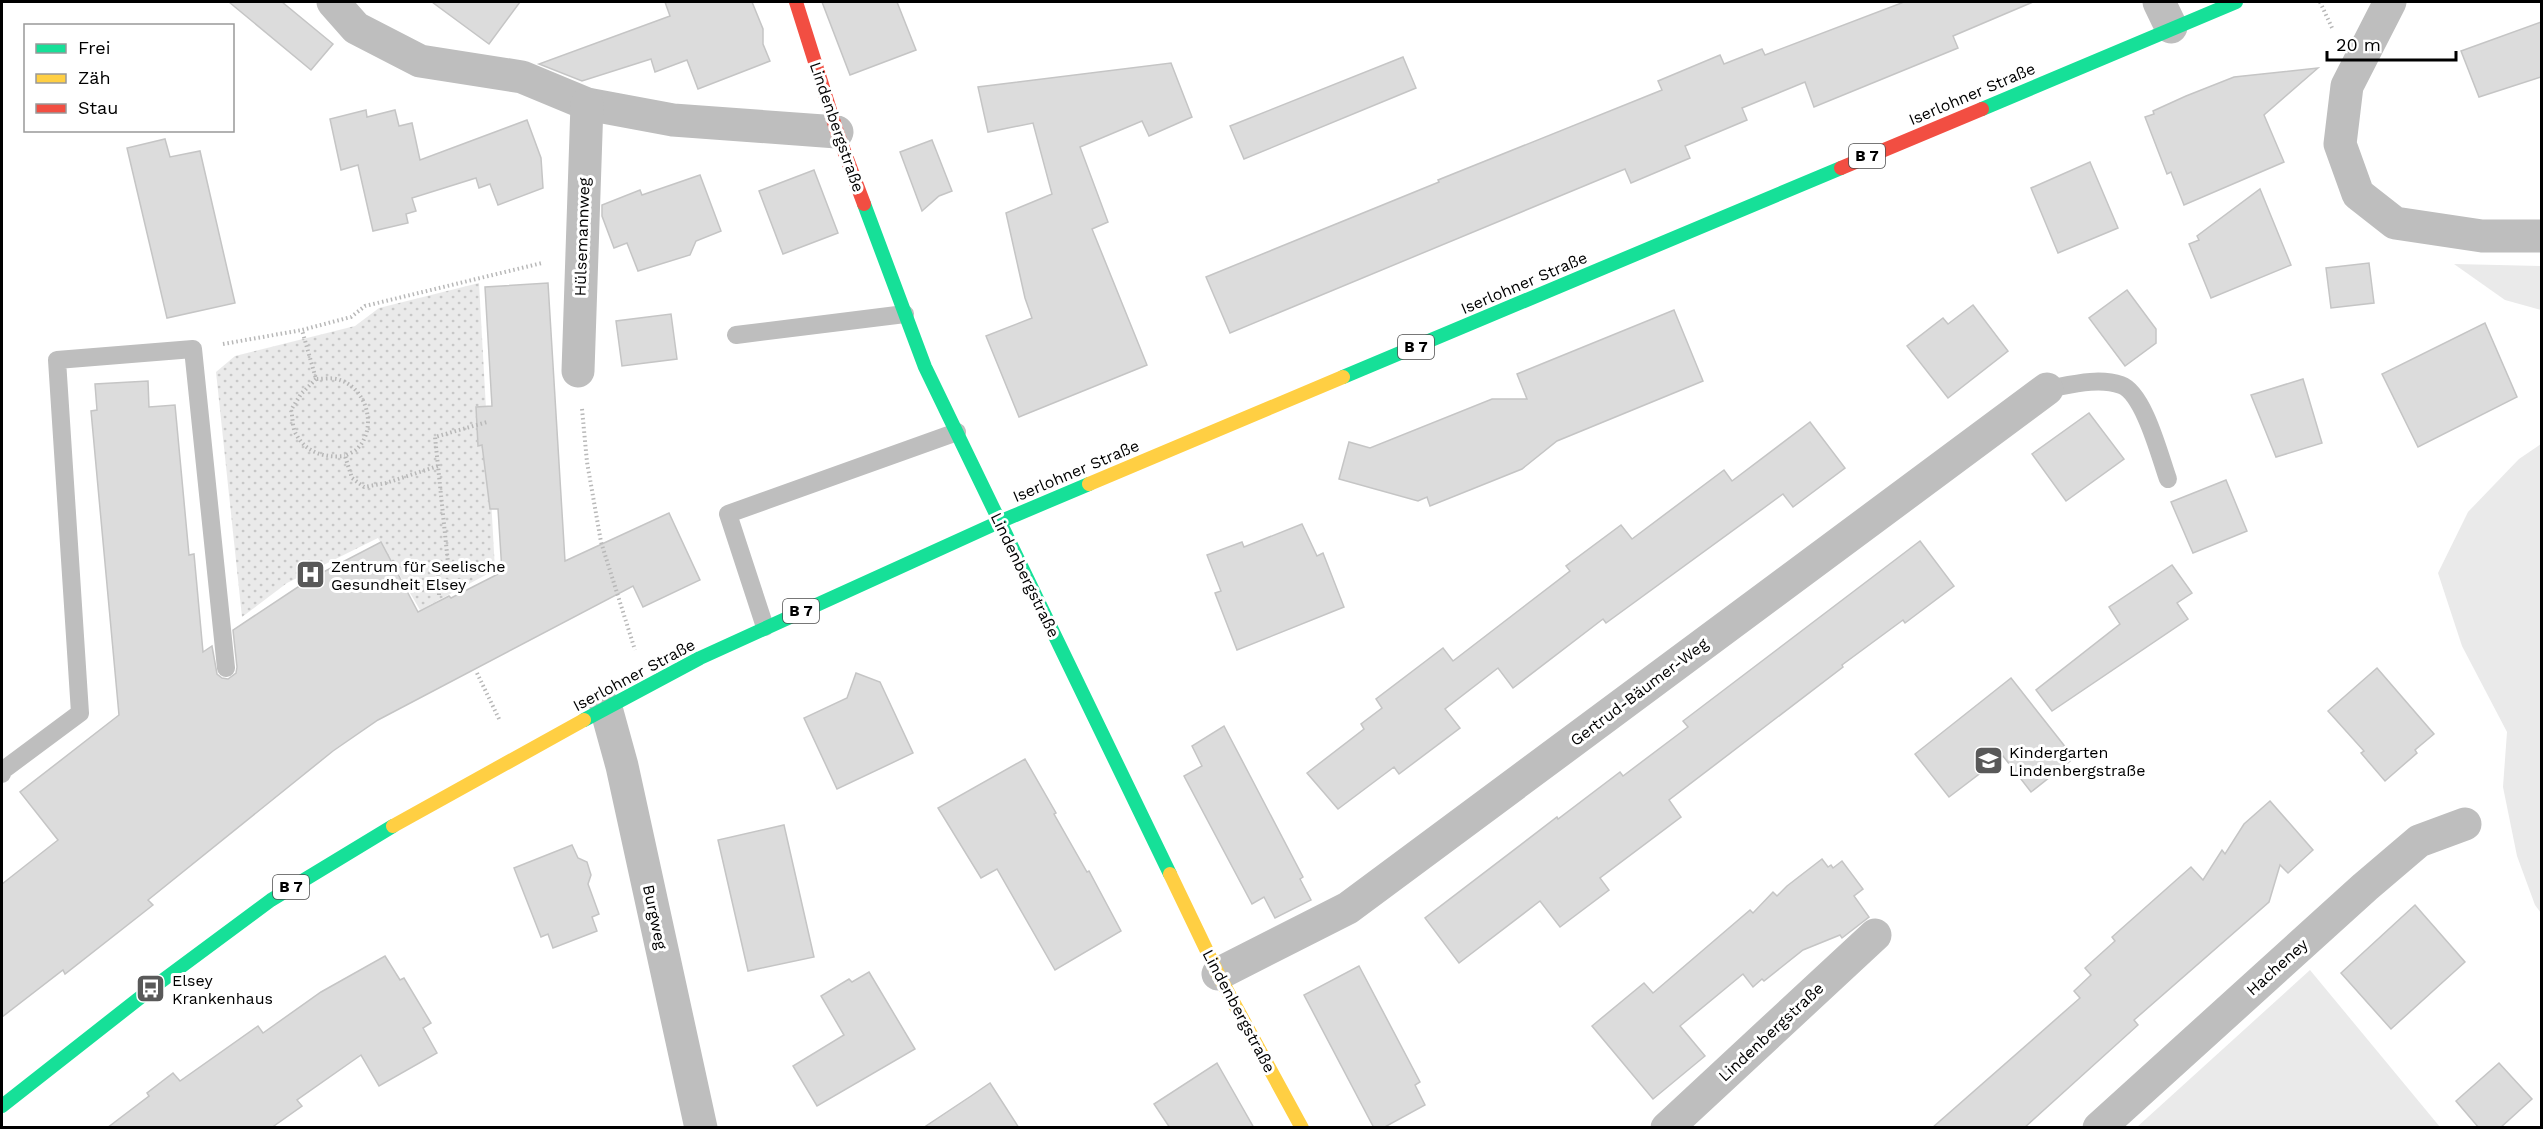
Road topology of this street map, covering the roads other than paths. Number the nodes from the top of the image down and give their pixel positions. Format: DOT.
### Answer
graph roads {
  1 [pos="333,2"];
  2 [pos="796,2"];
  3 [pos="2236,2"];
  4 [pos="2390,2"];
  5 [pos="2165,14"];
  6 [pos="587,104"];
  7 [pos="837,132"];
  8 [pos="2541,236"];
  9 [pos="905,314"];
  10 [pos="736,335"];
  11 [pos="578,371"];
  12 [pos="2047,389"];
  13 [pos="957,432"];
  14 [pos="2168,480"];
  15 [pos="999,522"];
  16 [pos="765,627"];
  17 [pos="226,668"];
  18 [pos="606,708"];
  19 [pos="2,774"];
  20 [pos="2465,824"];
  21 [pos="1875,935"];
  22 [pos="1218,974"];
  23 [pos="2,1106"];
  24 [pos="701,1128"];
  25 [pos="1302,1128"];
  26 [pos="1667,1128"];
  27 [pos="2099,1128"];
  1 -- 6 [label="street"];
  2 -- 7 [label="main road, Lindenbergstraße"];
  3 -- 5 [label="main road, Iserlohner Straße / B 7"];
  4 -- 8 [label="street"];
  5 -- 15 [label="main road, Iserlohner Straße / B 7"];
  6 -- 7 [label="street"];
  6 -- 11 [label="street, Hülsemannweg"];
  7 -- 9 [label="main road, Lindenbergstraße"];
  9 -- 10 [label="lane"];
  9 -- 13 [label="main road, Lindenbergstraße"];
  12 -- 14 [label="lane"];
  12 -- 22 [label="street, Gertrud-Bäumer-Weg"];
  13 -- 15 [label="main road, Lindenbergstraße"];
  13 -- 16 [label="lane"];
  15 -- 16 [label="main road, Iserlohner Straße / B 7"];
  15 -- 22 [label="main road, Lindenbergstraße"];
  16 -- 18 [label="main road, Iserlohner Straße / B 7"];
  17 -- 19 [label="lane"];
  18 -- 23 [label="main road, Iserlohner Straße / B 7"];
  18 -- 24 [label="street, Burgweg"];
  20 -- 27 [label="street, Hacheney"];
  21 -- 26 [label="street, Lindenbergstraße"];
  22 -- 25 [label="main road, Lindenbergstraße"];
}
